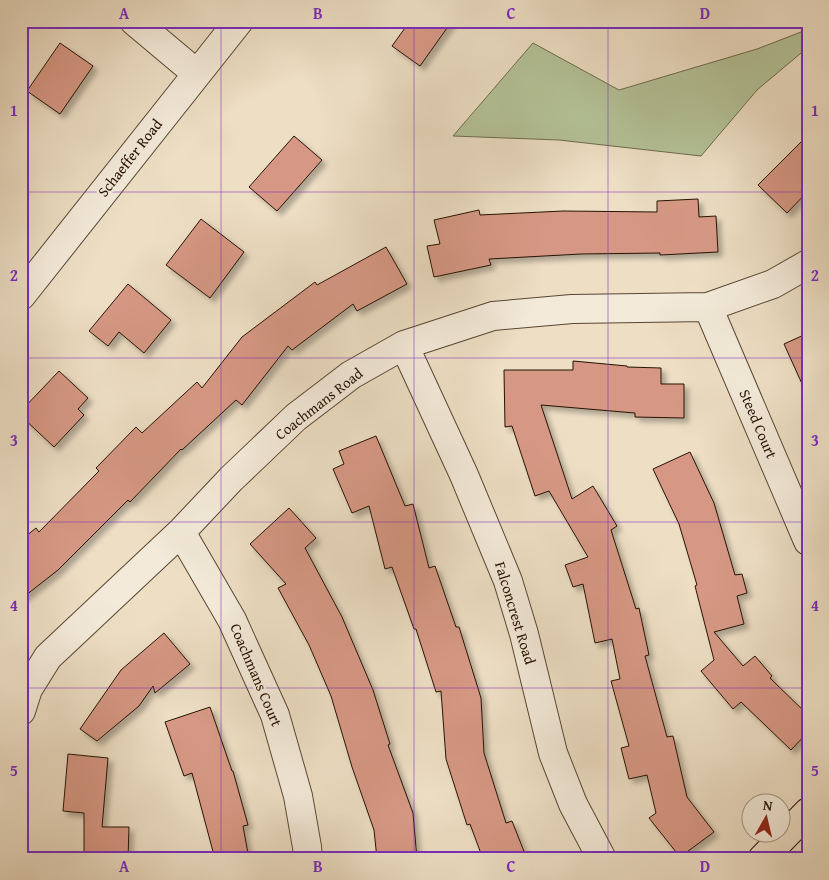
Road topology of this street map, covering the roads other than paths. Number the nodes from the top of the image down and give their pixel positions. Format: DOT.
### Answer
graph roads {
  1 [pos="134,21"];
  2 [pos="239,21"];
  3 [pos="196,73"];
  4 [pos="808,264"];
  5 [pos="21,296"];
  6 [pos="708,307"];
  7 [pos="404,344"];
  8 [pos="181,532"];
  9 [pos="808,541"];
  10 [pos="21,711"];
  11 [pos="808,812"];
  12 [pos="308,859"];
  13 [pos="602,859"];
  14 [pos="762,859"];
  1 -- 3 [label="street"];
  2 -- 3 [label="street, Schaeffer Road"];
  3 -- 5 [label="street, Schaeffer Road"];
  4 -- 6 [label="street, Coachmans Road"];
  6 -- 7 [label="street, Coachmans Road"];
  6 -- 9 [label="street, Steed Court"];
  7 -- 8 [label="street, Coachmans Road"];
  7 -- 13 [label="street, Falconcrest Road"];
  8 -- 10 [label="street, Coachmans Road"];
  8 -- 12 [label="street, Coachmans Court"];
  11 -- 14 [label="main road"];
}
